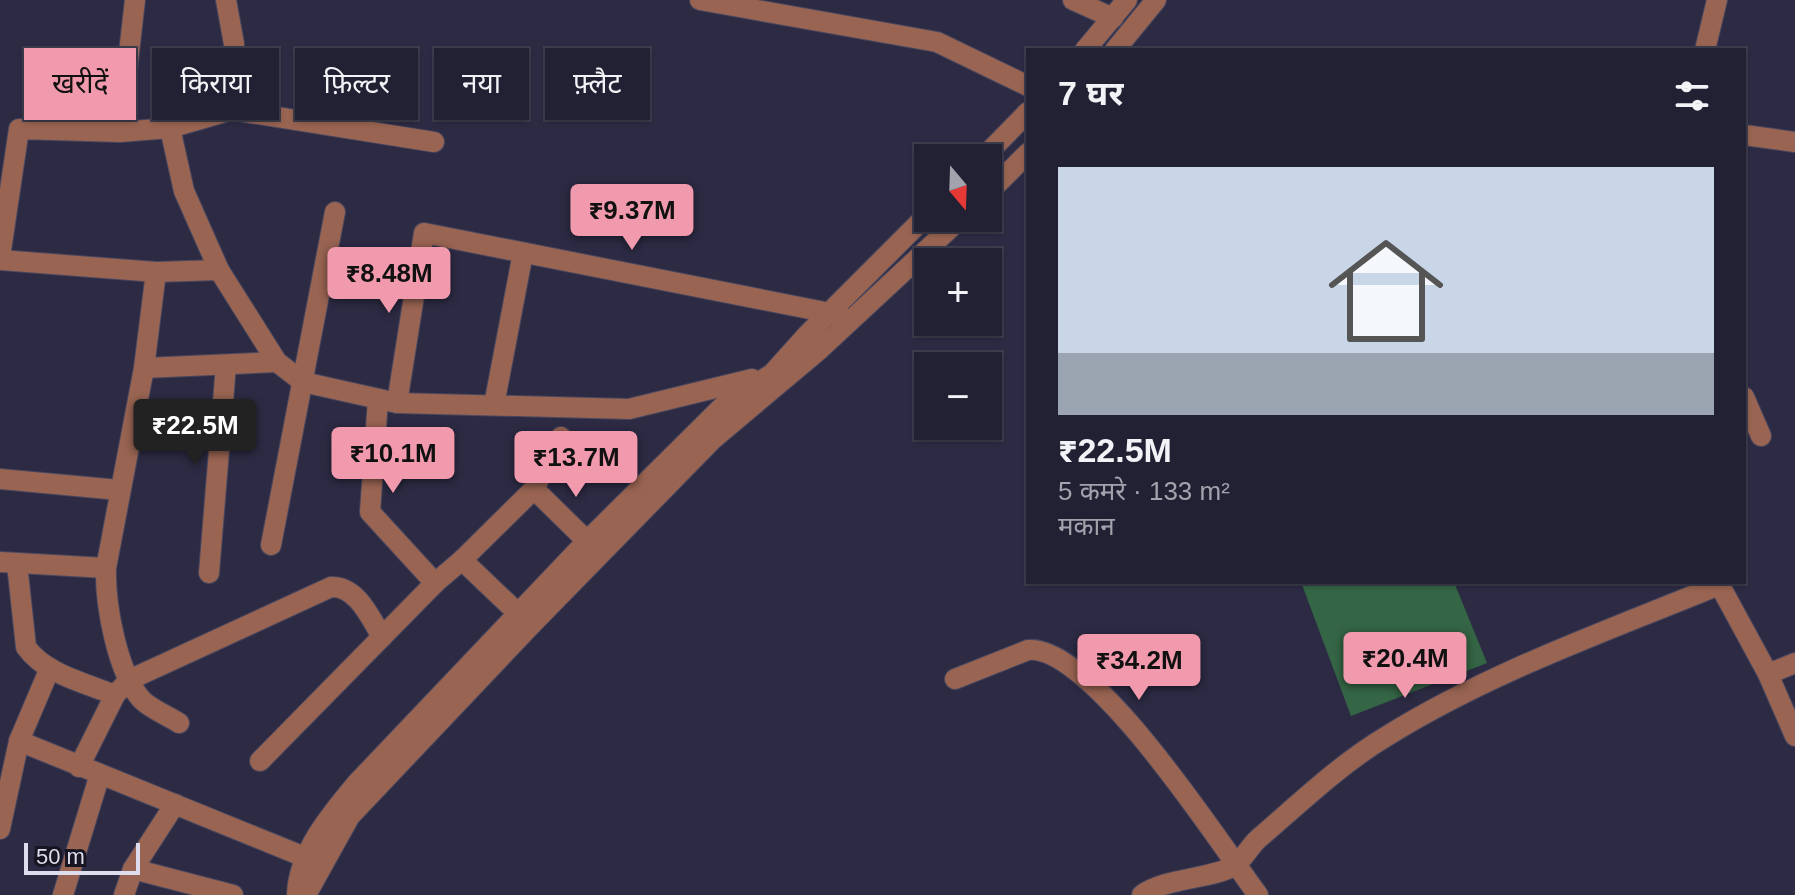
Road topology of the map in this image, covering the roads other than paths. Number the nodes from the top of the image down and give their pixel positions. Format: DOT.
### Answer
graph roads {
  1 [pos="135,0"];
  2 [pos="226,0"];
  3 [pos="700,0"];
  4 [pos="1073,0"];
  5 [pos="1127,0"];
  6 [pos="1156,0"];
  7 [pos="1717,0"];
  8 [pos="753,5"];
  9 [pos="1113,18"];
  10 [pos="234,48"];
  11 [pos="1087,48"];
  12 [pos="1117,48"];
  13 [pos="1705,48"];
  14 [pos="1026,85"];
  15 [pos="1026,114"];
  16 [pos="279,117"];
  17 [pos="198,120"];
  18 [pos="170,128"];
  19 [pos="9,131"];
  20 [pos="120,132"];
  21 [pos="1746,135"];
  22 [pos="434,142"];
  23 [pos="1795,142"];
  24 [pos="997,144"];
  25 [pos="1026,155"];
  26 [pos="1002,179"];
  27 [pos="335,212"];
  28 [pos="914,228"];
  29 [pos="946,232"];
  30 [pos="523,253"];
  31 [pos="0,258"];
  32 [pos="219,270"];
  33 [pos="156,272"];
  34 [pos="831,313"];
  35 [pos="854,318"];
  36 [pos="277,362"];
  37 [pos="226,365"];
  38 [pos="144,368"];
  39 [pos="777,377"];
  40 [pos="303,382"];
  41 [pos="388,401"];
  42 [pos="1746,402"];
  43 [pos="494,405"];
  44 [pos="1761,436"];
  45 [pos="561,437"];
  46 [pos="0,479"];
  47 [pos="534,489"];
  48 [pos="119,490"];
  49 [pos="587,541"];
  50 [pos="271,545"];
  51 [pos="462,560"];
  52 [pos="9,563"];
  53 [pos="106,568"];
  54 [pos="209,573"];
  55 [pos="435,583"];
  56 [pos="1716,584"];
  57 [pos="1719,584"];
  58 [pos="524,620"];
  59 [pos="382,637"];
  60 [pos="1795,663"];
  61 [pos="45,665"];
  62 [pos="1768,674"];
  63 [pos="955,679"];
  64 [pos="122,688"];
  65 [pos="179,723"];
  66 [pos="1795,736"];
  67 [pos="19,741"];
  68 [pos="260,761"];
  69 [pos="79,767"];
  70 [pos="100,774"];
  71 [pos="175,804"];
  72 [pos="344,811"];
  73 [pos="0,829"];
  74 [pos="307,858"];
  75 [pos="1236,865"];
  76 [pos="133,869"];
  77 [pos="63,895"];
  78 [pos="124,895"];
  79 [pos="233,895"];
  80 [pos="297,895"];
  81 [pos="306,895"];
  82 [pos="1142,895"];
  83 [pos="1258,895"];
  1 -- 20 [label="street"];
  2 -- 10 [label="street"];
  3 -- 8 [label="street"];
  4 -- 9 [label="street"];
  5 -- 9 [label="street"];
  6 -- 12 [label="street"];
  7 -- 13 [label="street"];
  8 -- 14 [label="street"];
  9 -- 11 [label="street"];
  15 -- 24 [label="street"];
  16 -- 22 [label="street"];
  17 -- 18 [label="street"];
  18 -- 20 [label="street"];
  18 -- 32 [label="street"];
  19 -- 20 [label="street"];
  19 -- 31 [label="street"];
  21 -- 23 [label="street"];
  25 -- 26 [label="street"];
  27 -- 40 [label="street"];
  28 -- 34 [label="street"];
  29 -- 35 [label="street"];
  30 -- 34 [label="street"];
  30 -- 41 [label="street"];
  30 -- 43 [label="street"];
  31 -- 33 [label="street"];
  32 -- 33 [label="street"];
  32 -- 36 [label="street"];
  33 -- 38 [label="street"];
  34 -- 35 [label="street"];
  34 -- 39 [label="street"];
  35 -- 39 [label="street"];
  36 -- 37 [label="street"];
  36 -- 40 [label="street"];
  37 -- 38 [label="street"];
  37 -- 54 [label="street"];
  38 -- 48 [label="street"];
  39 -- 43 [label="street"];
  39 -- 49 [label="street"];
  39 -- 58 [label="street"];
  40 -- 41 [label="street"];
  40 -- 50 [label="street"];
  41 -- 43 [label="street"];
  41 -- 55 [label="street"];
  42 -- 44 [label="street"];
  45 -- 47 [label="street"];
  46 -- 48 [label="street"];
  47 -- 49 [label="street"];
  47 -- 51 [label="street"];
  48 -- 53 [label="street"];
  49 -- 58 [label="street"];
  51 -- 55 [label="street"];
  51 -- 58 [label="street"];
  52 -- 53 [label="street"];
  52 -- 61 [label="street"];
  53 -- 64 [label="street"];
  55 -- 59 [label="street"];
  56 -- 75 [label="street"];
  57 -- 62 [label="street"];
  58 -- 72 [label="street"];
  59 -- 64 [label="street"];
  59 -- 68 [label="street"];
  60 -- 62 [label="street"];
  61 -- 64 [label="street"];
  61 -- 67 [label="street"];
  62 -- 66 [label="street"];
  63 -- 75 [label="street"];
  64 -- 65 [label="street"];
  64 -- 69 [label="street"];
  67 -- 69 [label="street"];
  67 -- 73 [label="street"];
  69 -- 70 [label="street"];
  70 -- 71 [label="street"];
  70 -- 77 [label="street"];
  71 -- 74 [label="street"];
  71 -- 76 [label="street"];
  72 -- 74 [label="street"];
  72 -- 81 [label="street"];
  74 -- 80 [label="street"];
  75 -- 82 [label="street"];
  75 -- 83 [label="street"];
  76 -- 78 [label="street"];
  76 -- 79 [label="street"];
}
